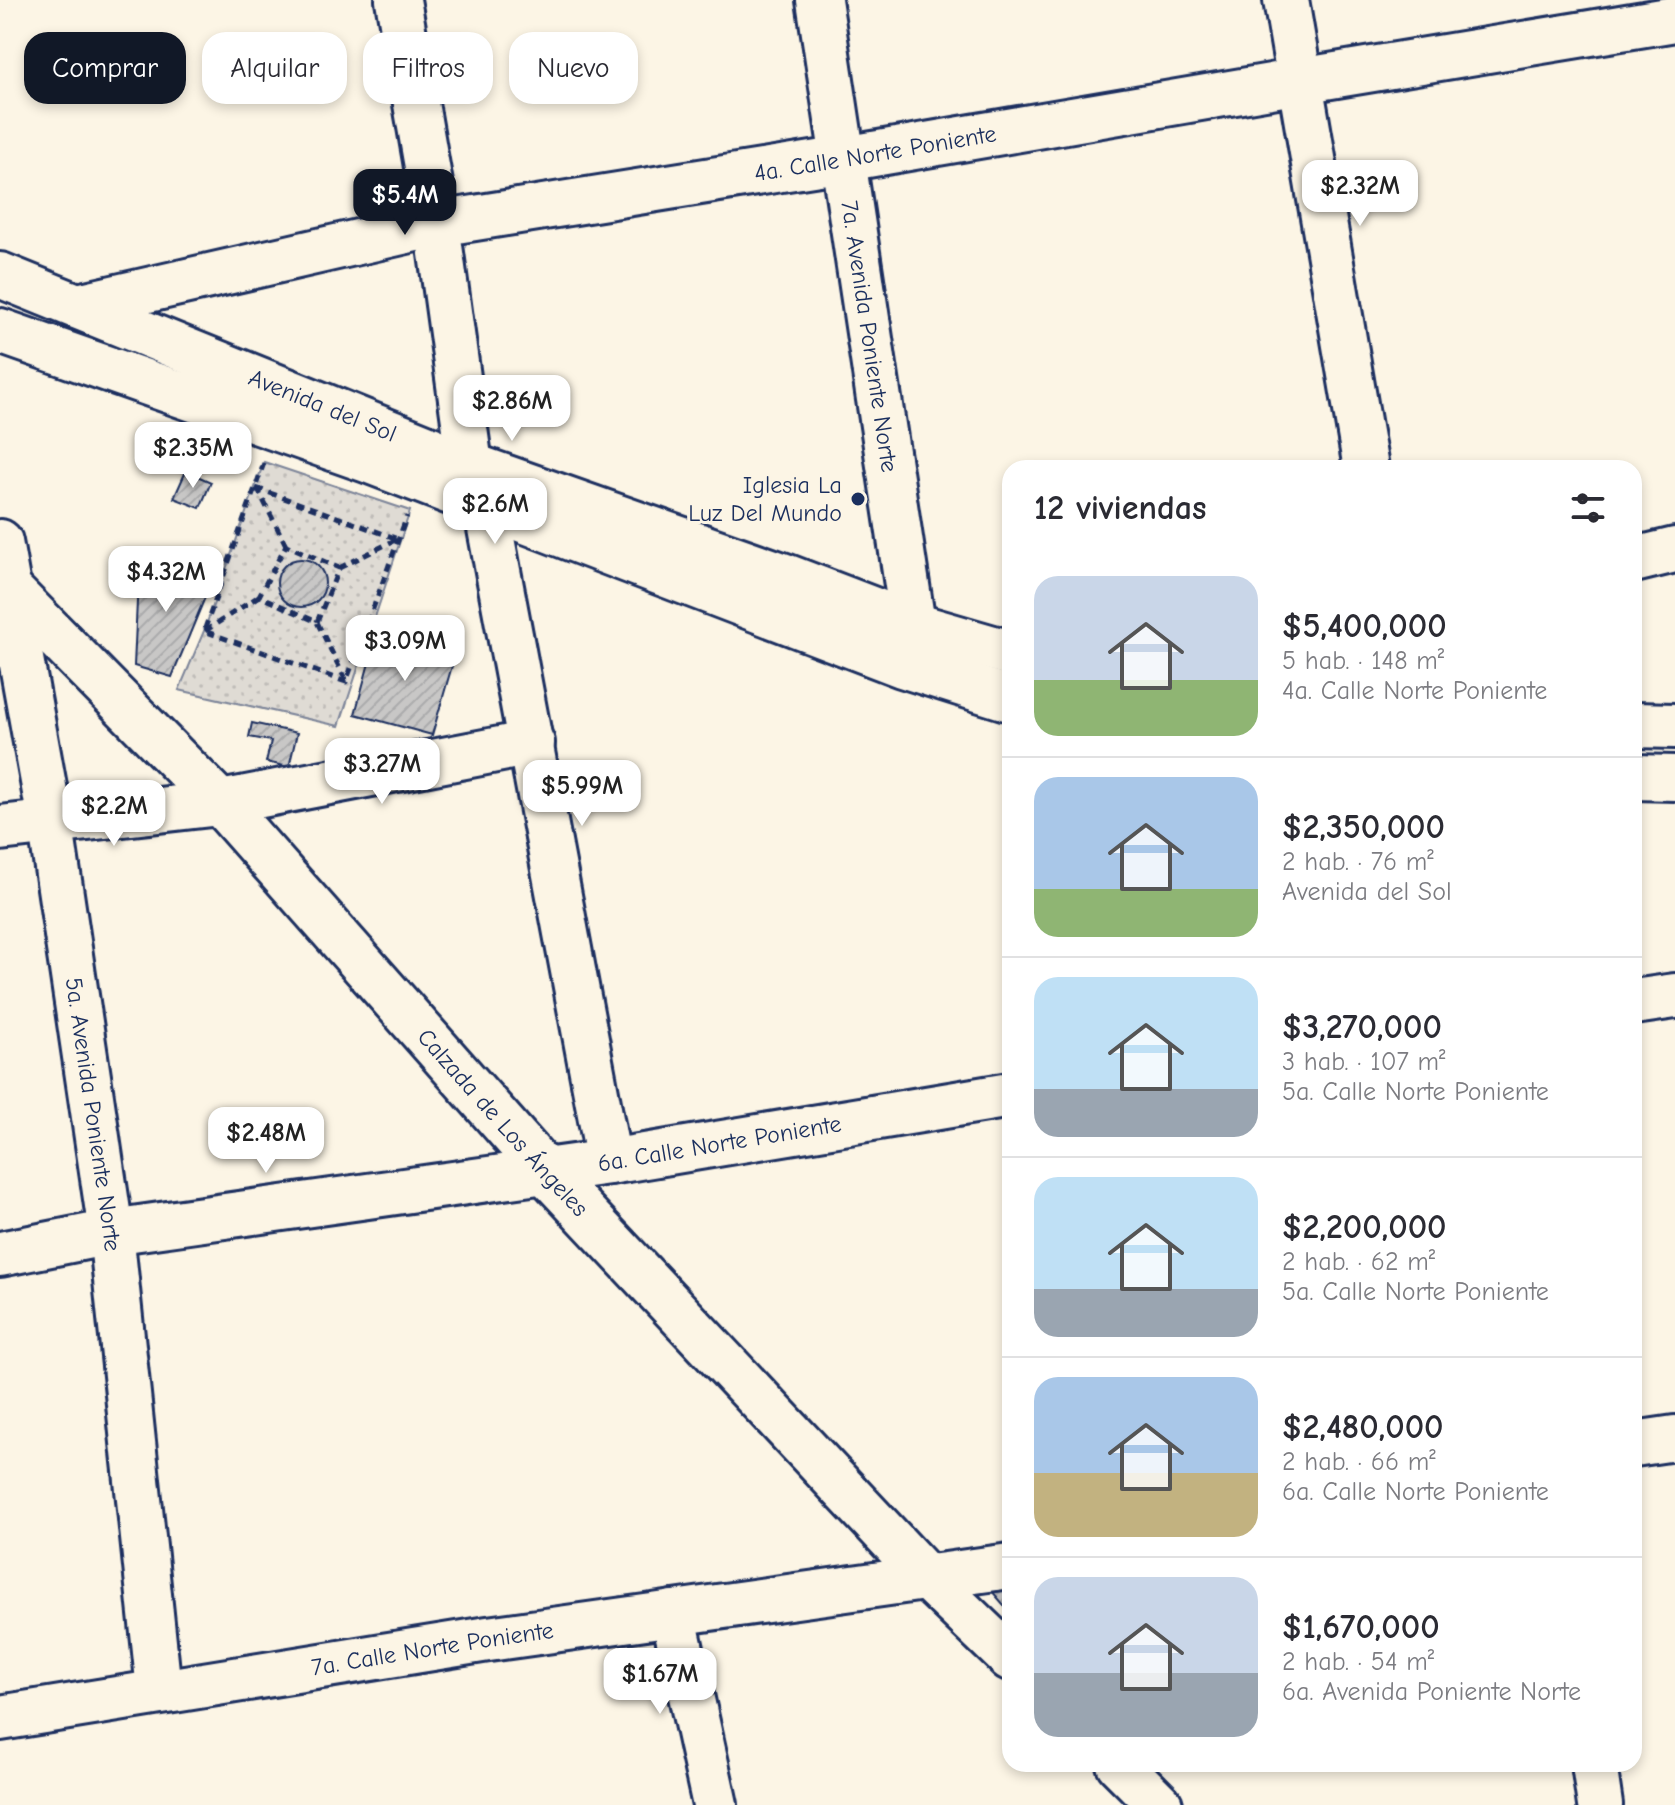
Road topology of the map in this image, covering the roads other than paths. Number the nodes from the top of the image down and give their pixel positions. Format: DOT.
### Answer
graph roads {
  1 [pos="398,0"];
  2 [pos="819,0"];
  3 [pos="1286,0"];
  4 [pos="1675,19"];
  5 [pos="1300,81"];
  6 [pos="844,159"];
  7 [pos="437,224"];
  8 [pos="0,275"];
  9 [pos="78,306"];
  10 [pos="0,331"];
  11 [pos="1365,460"];
  12 [pos="470,465"];
  13 [pos="486,507"];
  14 [pos="0,542"];
  15 [pos="1675,550"];
  16 [pos="1642,558"];
  17 [pos="3,584"];
  18 [pos="913,625"];
  19 [pos="1002,651"];
  20 [pos="1002,696"];
  21 [pos="1642,725"];
  22 [pos="1675,726"];
  23 [pos="532,743"];
  24 [pos="1642,777"];
  25 [pos="1675,778"];
  26 [pos="220,803"];
  27 [pos="50,820"];
  28 [pos="0,828"];
  29 [pos="1675,996"];
  30 [pos="1642,1001"];
  31 [pos="1002,1096"];
  32 [pos="609,1162"];
  33 [pos="544,1170"];
  34 [pos="111,1232"];
  35 [pos="0,1254"];
  36 [pos="1675,1438"];
  37 [pos="1642,1443"];
  38 [pos="1002,1567"];
  39 [pos="928,1579"];
  40 [pos="673,1613"];
  41 [pos="1002,1650"];
  42 [pos="159,1690"];
  43 [pos="0,1718"];
  44 [pos="1130,1772"];
  45 [pos="1595,1772"];
  46 [pos="1154,1789"];
  47 [pos="715,1805"];
  48 [pos="1600,1805"];
  1 -- 7 [label="street"];
  2 -- 6 [label="street, 7a. Avenida Poniente Norte"];
  3 -- 5 [label="street"];
  4 -- 5 [label="street, 4a. Calle Norte Poniente"];
  5 -- 6 [label="street, 4a. Calle Norte Poniente"];
  5 -- 11 [label="street"];
  6 -- 7 [label="street, 4a. Calle Norte Poniente"];
  6 -- 18 [label="street, 7a. Avenida Poniente Norte"];
  7 -- 9 [label="street, 4a. Calle Norte Poniente"];
  7 -- 12 [label="street"];
  8 -- 9 [label="street, Avenida del Sol"];
  9 -- 12 [label="street, Avenida del Sol"];
  10 -- 13 [label="street, Avenida del Sol"];
  12 -- 18 [label="street, Avenida del Sol"];
  13 -- 20 [label="street, Avenida del Sol"];
  13 -- 23 [label="street"];
  14 -- 17 [label="street, 5a. Avenida Poniente Norte"];
  15 -- 16 [label="street"];
  17 -- 26 [label="street, Calzada de Los Ángeles"];
  17 -- 27 [label="street, 5a. Avenida Poniente Norte"];
  18 -- 19 [label="street, Avenida del Sol"];
  21 -- 22 [label="street"];
  23 -- 26 [label="street"];
  23 -- 32 [label="street"];
  24 -- 25 [label="street"];
  26 -- 27 [label="street"];
  26 -- 33 [label="street, Calzada de Los Ángeles"];
  27 -- 28 [label="street"];
  27 -- 34 [label="street, 5a. Avenida Poniente Norte"];
  29 -- 30 [label="street"];
  31 -- 32 [label="street, 6a. Calle Norte Poniente"];
  32 -- 33 [label="street, 6a. Calle Norte Poniente"];
  33 -- 34 [label="street, 6a. Calle Norte Poniente"];
  33 -- 39 [label="street, Calzada de Los Ángeles"];
  34 -- 35 [label="street, 6a. Calle Norte Poniente"];
  34 -- 42 [label="street, 5a. Avenida Poniente Norte"];
  36 -- 37 [label="street"];
  38 -- 39 [label="street, 7a. Calle Norte Poniente"];
  39 -- 40 [label="street, 7a. Calle Norte Poniente"];
  39 -- 41 [label="street, Calzada de Los Ángeles"];
  40 -- 42 [label="street, 7a. Calle Norte Poniente"];
  40 -- 47 [label="street"];
  42 -- 43 [label="street, 7a. Calle Norte Poniente"];
  44 -- 46 [label="street"];
  45 -- 48 [label="street"];
}
